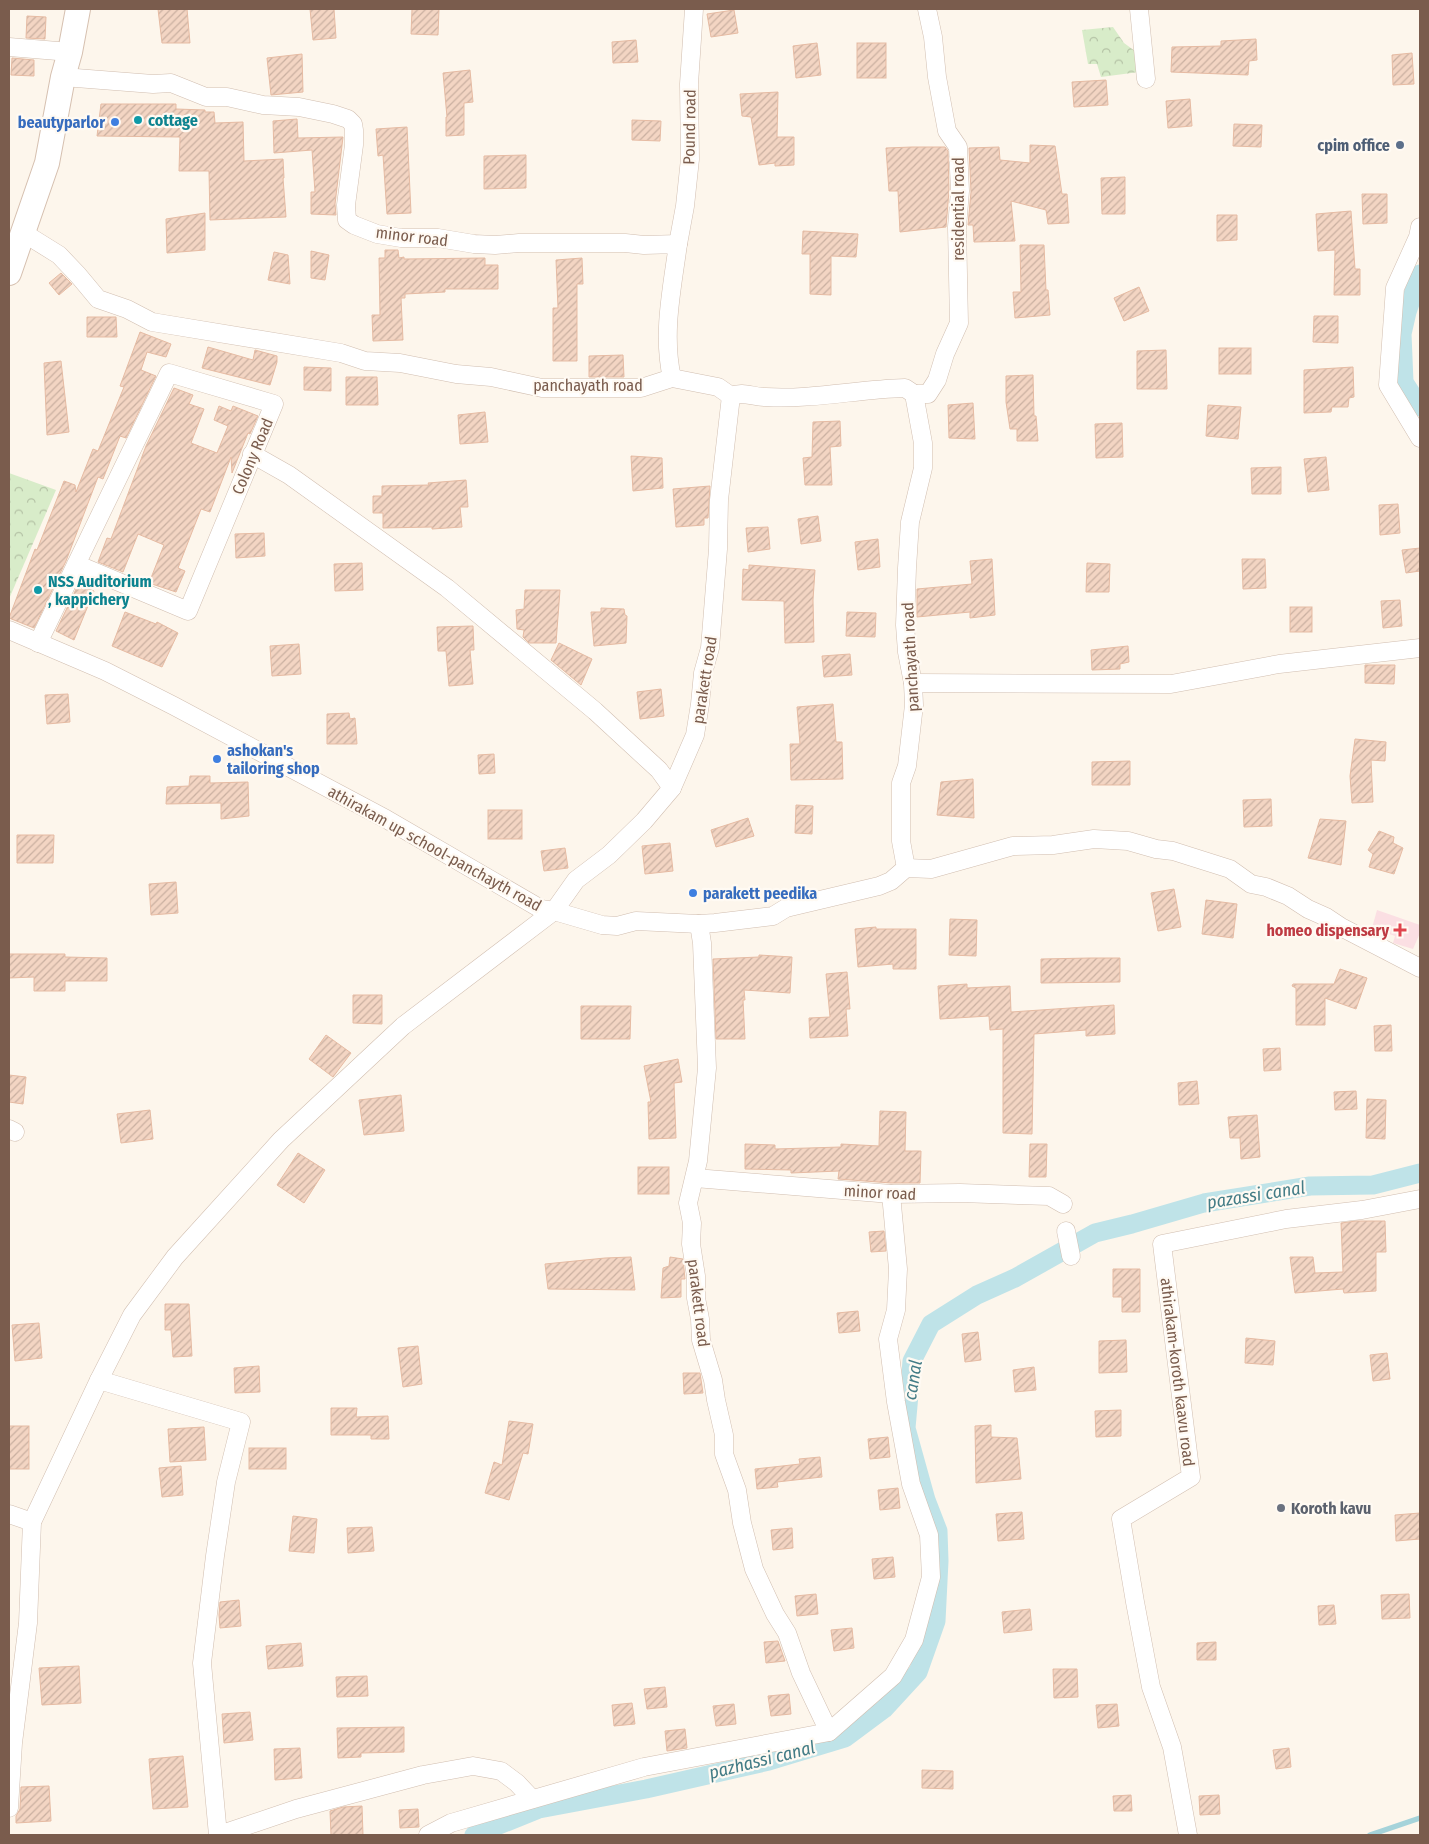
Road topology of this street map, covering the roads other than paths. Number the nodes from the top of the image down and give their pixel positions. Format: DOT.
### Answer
graph roads {
  1 [pos="78,9"];
  2 [pos="694,9"];
  3 [pos="926,9"];
  4 [pos="1139,9"];
  5 [pos="9,47"];
  6 [pos="70,52"];
  7 [pos="63,77"];
  8 [pos="1146,79"];
  9 [pos="1420,227"];
  10 [pos="22,232"];
  11 [pos="678,244"];
  12 [pos="9,273"];
  13 [pos="672,378"];
  14 [pos="914,394"];
  15 [pos="731,396"];
  16 [pos="1420,438"];
  17 [pos="252,454"];
  18 [pos="76,564"];
  19 [pos="9,630"];
  20 [pos="38,642"];
  21 [pos="1420,648"];
  22 [pos="913,683"];
  23 [pos="672,788"];
  24 [pos="906,868"];
  25 [pos="554,911"];
  26 [pos="699,924"];
  27 [pos="1420,968"];
  28 [pos="695,1178"];
  29 [pos="891,1194"];
  30 [pos="1420,1199"];
  31 [pos="1063,1204"];
  32 [pos="1066,1231"];
  33 [pos="1071,1256"];
  34 [pos="99,1380"];
  35 [pos="9,1514"];
  36 [pos="32,1522"];
  37 [pos="829,1732"];
  38 [pos="532,1799"];
  39 [pos="9,1808"];
  40 [pos="218,1835"];
  41 [pos="428,1835"];
  42 [pos="1188,1835"];
  1 -- 6 [label="main road"];
  2 -- 11 [label="street, Pound road"];
  3 -- 14 [label="street, residential road"];
  4 -- 8 [label="street"];
  5 -- 6 [label="street"];
  6 -- 7 [label="main road"];
  7 -- 10 [label="main road"];
  7 -- 11 [label="street, minor road"];
  9 -- 16 [label="street"];
  10 -- 12 [label="main road"];
  10 -- 13 [label="street, panchayath road"];
  11 -- 13 [label="street"];
  13 -- 15 [label="street, panchayath road"];
  14 -- 15 [label="street, panchayath road"];
  14 -- 22 [label="street, panchayath road"];
  15 -- 23 [label="street, parakett road"];
  17 -- 18 [label="street, Colony Road"];
  17 -- 18 [label="street, Colony Road"];
  17 -- 23 [label="street"];
  18 -- 20 [label="street, Colony Road"];
  19 -- 20 [label="street, athirakam up school-panchayth road"];
  20 -- 25 [label="street, athirakam up school-panchayth road"];
  21 -- 22 [label="street"];
  22 -- 24 [label="street, panchayath road"];
  23 -- 25 [label="street, parakett road"];
  24 -- 26 [label="street, athirakam up school-panchayth road"];
  24 -- 27 [label="street"];
  25 -- 26 [label="street, athirakam up school-panchayth road"];
  25 -- 34 [label="street, parakett road"];
  26 -- 28 [label="street, parakett road"];
  28 -- 29 [label="street, minor road"];
  28 -- 37 [label="street, parakett road"];
  29 -- 31 [label="street, minor road"];
  29 -- 37 [label="street"];
  30 -- 42 [label="street, athirakam-koroth kaavu road"];
  32 -- 33 [label="street"];
  34 -- 36 [label="street, parakett road"];
  34 -- 40 [label="street"];
  35 -- 36 [label="street"];
  36 -- 39 [label="street"];
  37 -- 38 [label="street"];
  38 -- 40 [label="street"];
  38 -- 41 [label="street"];
}
